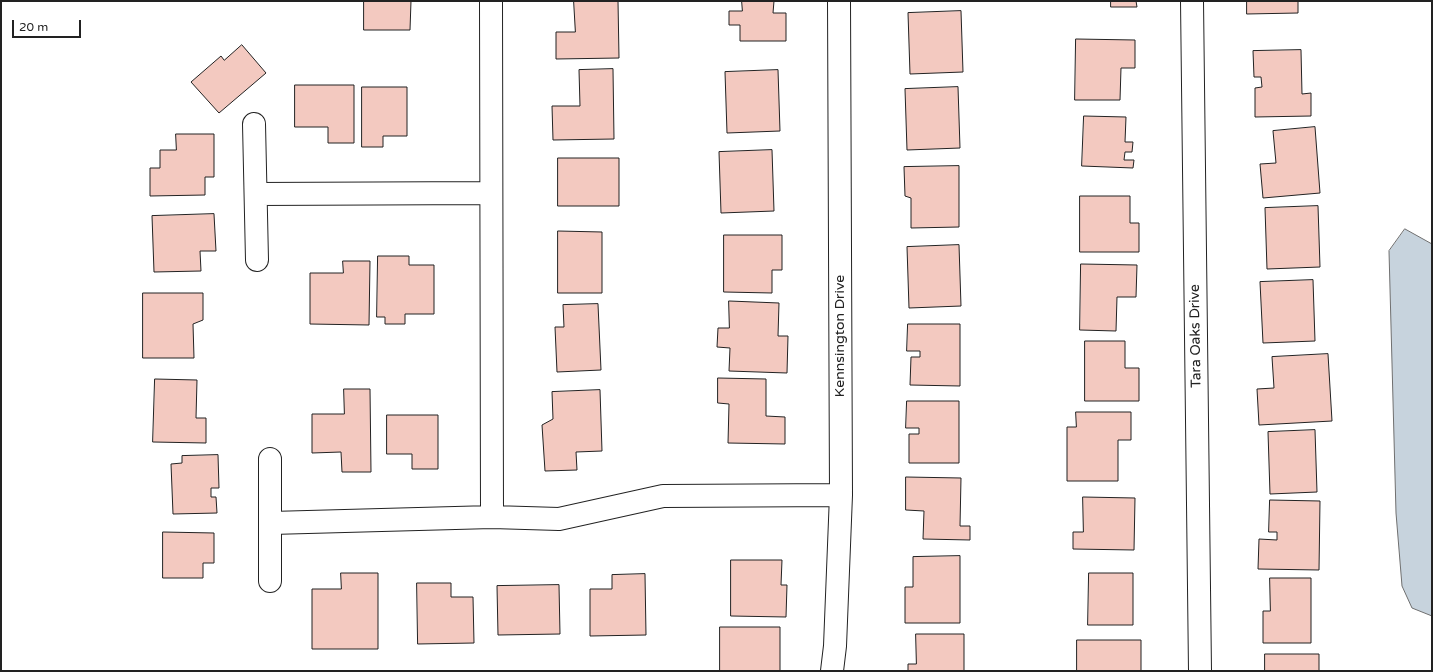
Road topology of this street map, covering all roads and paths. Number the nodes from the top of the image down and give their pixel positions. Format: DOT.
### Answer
graph roads {
  1 [pos="491,1"];
  2 [pos="839,1"];
  3 [pos="1192,1"];
  4 [pos="254,124"];
  5 [pos="491,193"];
  6 [pos="256,194"];
  7 [pos="257,260"];
  8 [pos="270,459"];
  9 [pos="841,495"];
  10 [pos="492,517"];
  11 [pos="271,523"];
  12 [pos="270,581"];
  13 [pos="832,671"];
  14 [pos="1200,671"];
  1 -- 5 [label="street"];
  2 -- 9 [label="street, Kennsington Drive"];
  3 -- 14 [label="street, Tara Oaks Drive"];
  4 -- 6 [label="street"];
  5 -- 6 [label="street"];
  5 -- 10 [label="street"];
  6 -- 7 [label="street"];
  8 -- 11 [label="street"];
  9 -- 10 [label="street"];
  9 -- 13 [label="street, Kennsington Drive"];
  10 -- 11 [label="street"];
  11 -- 12 [label="street"];
}
